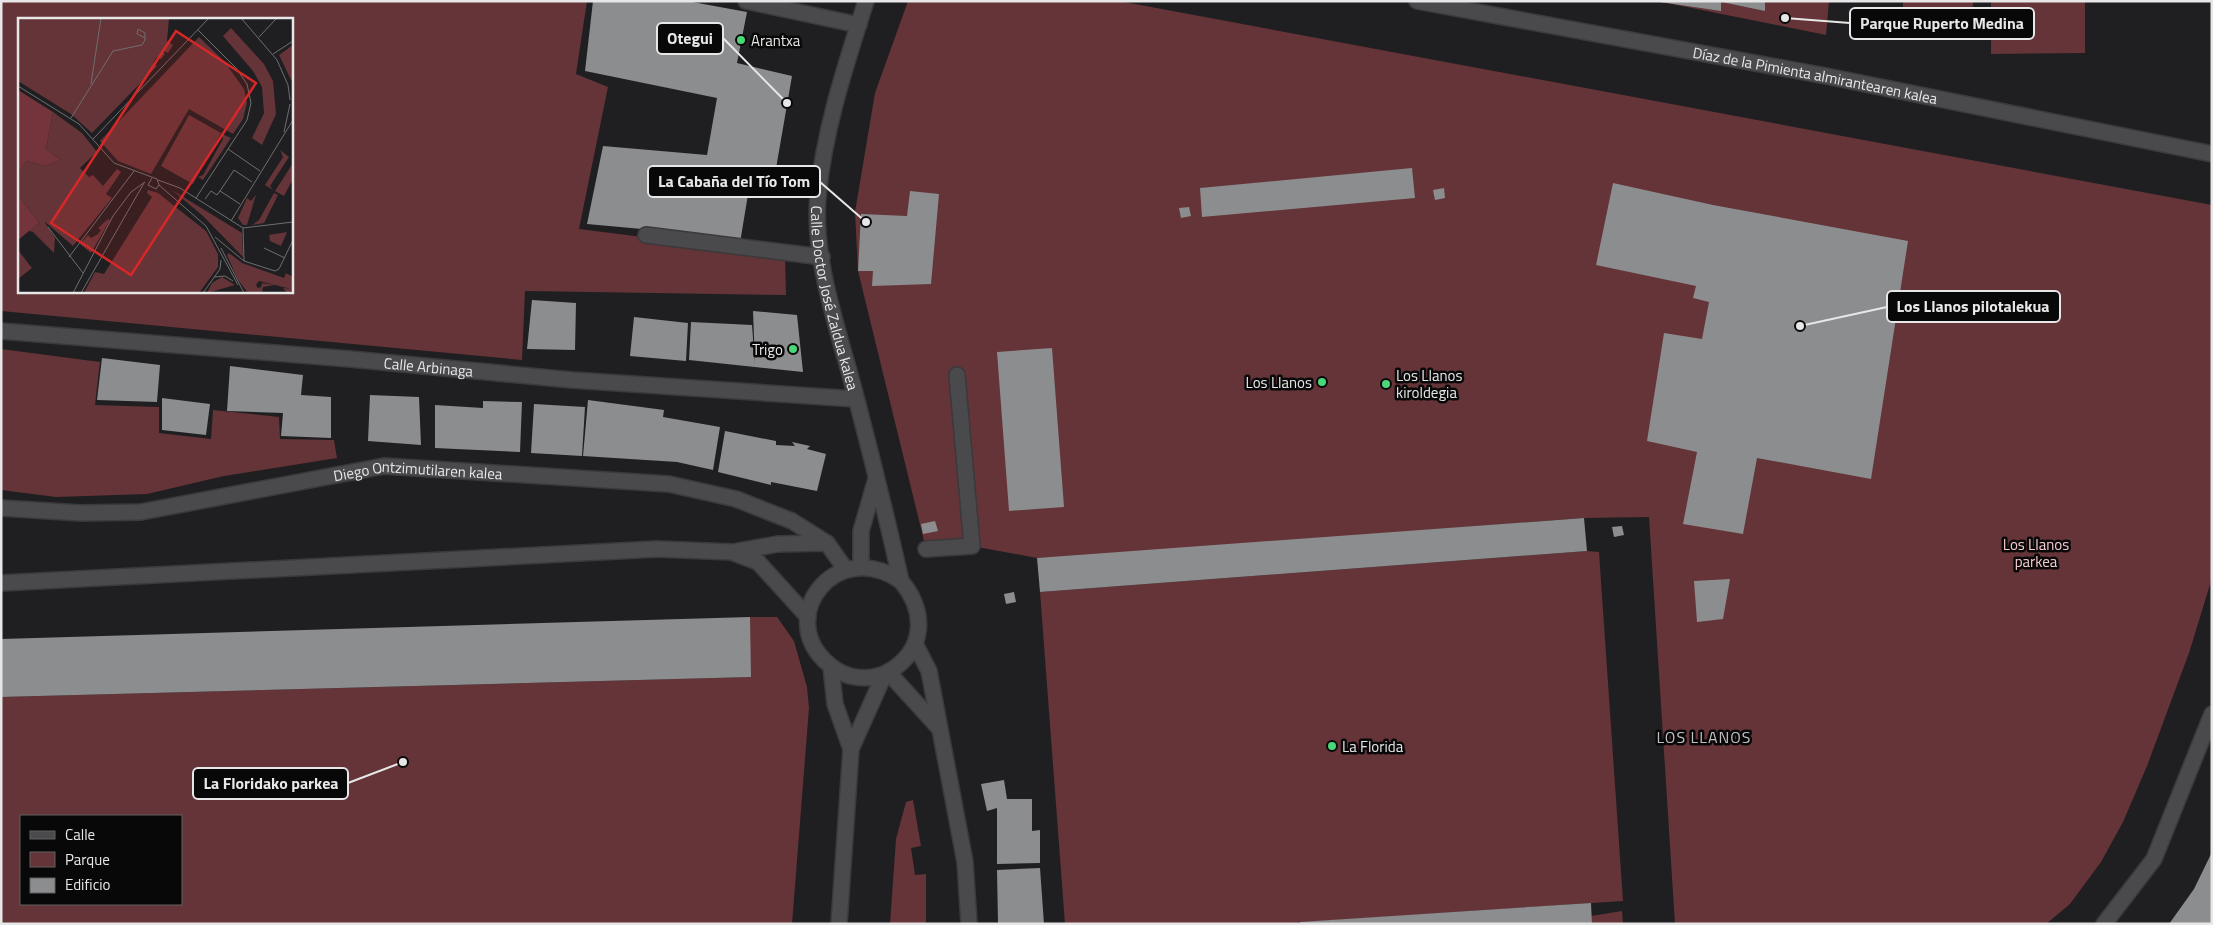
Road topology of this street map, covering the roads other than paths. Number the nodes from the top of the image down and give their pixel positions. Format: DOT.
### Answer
graph roads {
  1 [pos="746,1"];
  2 [pos="866,1"];
  3 [pos="1417,1"];
  4 [pos="858,24"];
  5 [pos="2212,154"];
  6 [pos="646,235"];
  7 [pos="822,258"];
  8 [pos="1,331"];
  9 [pos="958,375"];
  10 [pos="856,399"];
  11 [pos="877,478"];
  12 [pos="1,508"];
  13 [pos="827,543"];
  14 [pos="926,549"];
  15 [pos="732,552"];
  16 [pos="853,568"];
  17 [pos="901,581"];
  18 [pos="1,583"];
  19 [pos="808,616"];
  20 [pos="915,644"];
  21 [pos="831,667"];
  22 [pos="886,673"];
  23 [pos="2212,714"];
  24 [pos="940,729"];
  25 [pos="851,749"];
  26 [pos="839,924"];
  27 [pos="969,924"];
  28 [pos="2104,924"];
  1 -- 4 [label="street"];
  2 -- 4 [label="street, Calle Doctor José Zaldua kalea"];
  3 -- 5 [label="street, Díaz de la Pimienta almirantearen kalea"];
  4 -- 7 [label="street, Calle Doctor José Zaldua kalea"];
  6 -- 7 [label="street"];
  7 -- 10 [label="street, Calle Doctor José Zaldua kalea"];
  8 -- 10 [label="street, Calle Arbinaga"];
  9 -- 14 [label="street"];
  10 -- 11 [label="street, Calle Doctor José Zaldua kalea"];
  11 -- 16 [label="street"];
  11 -- 17 [label="street, Calle Doctor José Zaldua kalea"];
  12 -- 13 [label="street, Diego Ontzimutilaren kalea"];
  13 -- 15 [label="street"];
  13 -- 16 [label="street, Diego Ontzimutilaren kalea"];
  15 -- 18 [label="street"];
  15 -- 19 [label="street"];
  16 -- 17 [label="street"];
  16 -- 19 [label="street"];
  17 -- 20 [label="street"];
  19 -- 21 [label="street"];
  20 -- 22 [label="street"];
  20 -- 24 [label="street"];
  21 -- 22 [label="street"];
  21 -- 25 [label="street"];
  22 -- 24 [label="street"];
  22 -- 25 [label="street"];
  23 -- 28 [label="street"];
  24 -- 27 [label="street"];
  25 -- 26 [label="street"];
}
